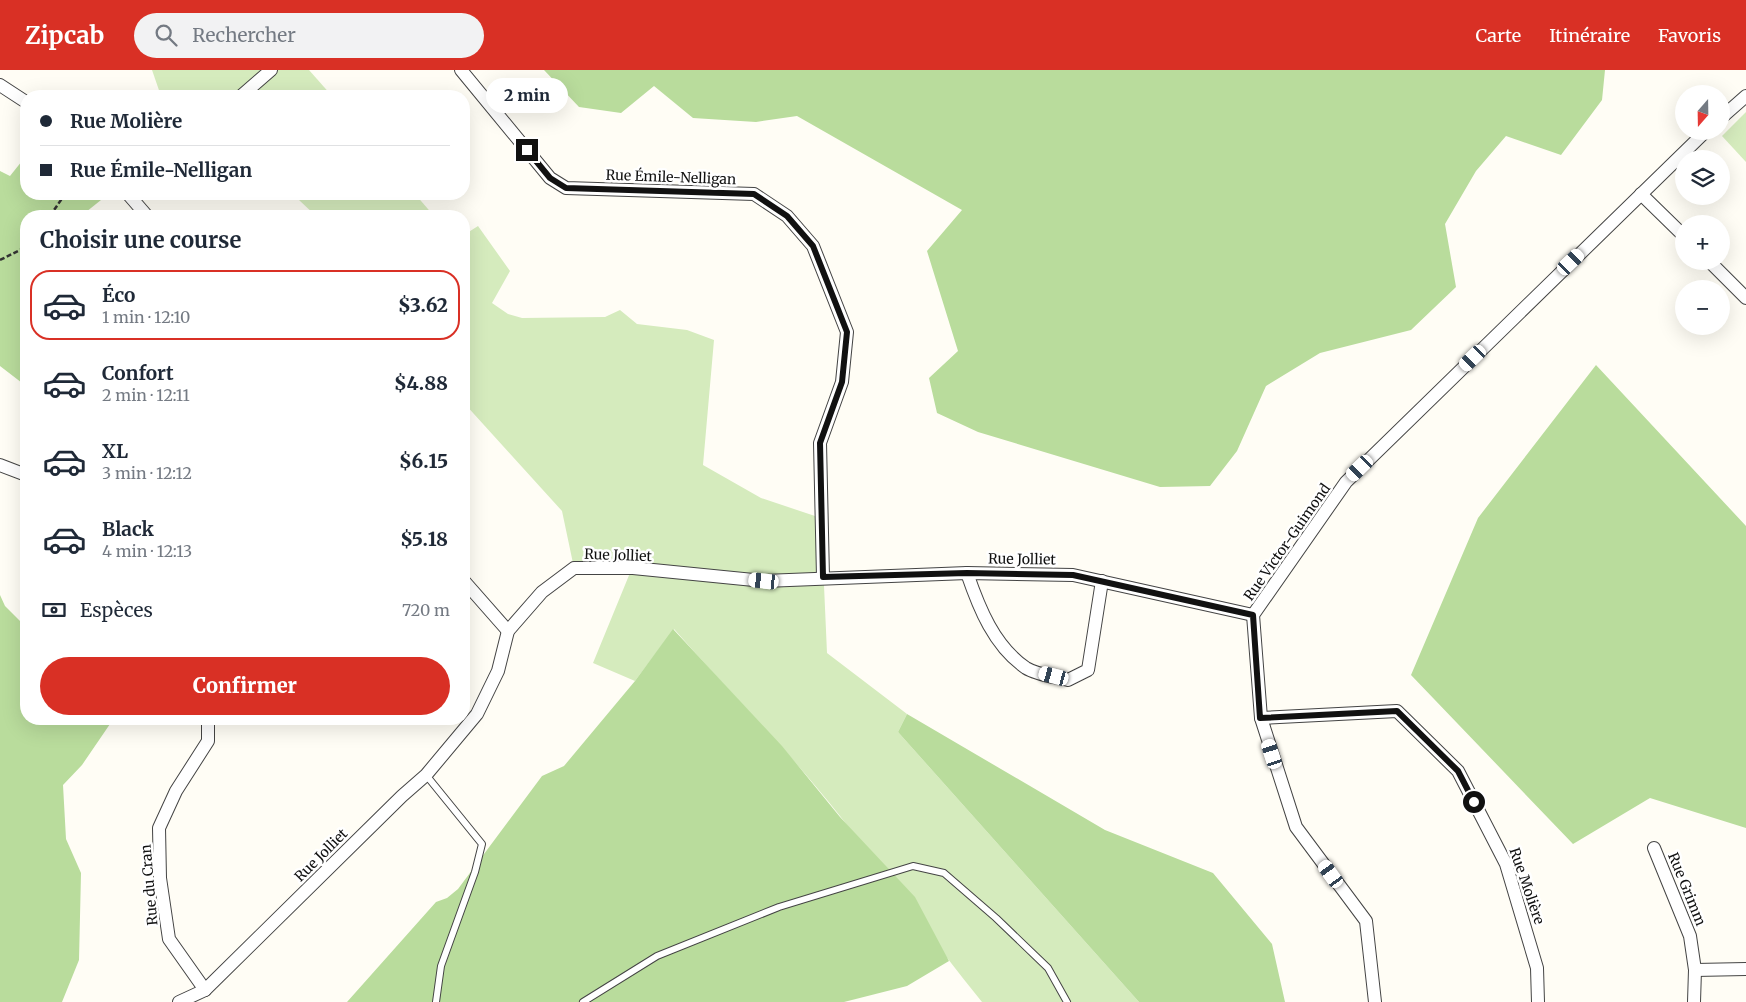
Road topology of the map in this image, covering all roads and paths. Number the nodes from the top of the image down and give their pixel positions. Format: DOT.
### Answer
graph roads {
  1 [pos="271,70"];
  2 [pos="461,70"];
  3 [pos="0,85"];
  4 [pos="248,90"];
  5 [pos="1746,96"];
  6 [pos="20,98"];
  7 [pos="1730,110"];
  8 [pos="1697,140"];
  9 [pos="1641,194"];
  10 [pos="134,200"];
  11 [pos="142,210"];
  12 [pos="1675,227"];
  13 [pos="20,249"];
  14 [pos="0,260"];
  15 [pos="1718,270"];
  16 [pos="1746,298"];
  17 [pos="0,465"];
  18 [pos="20,473"];
  19 [pos="967,573"];
  20 [pos="823,577"];
  21 [pos="1102,581"];
  22 [pos="470,588"];
  23 [pos="1253,615"];
  24 [pos="508,632"];
  25 [pos="1260,718"];
  26 [pos="470,722"];
  27 [pos="208,725"];
  28 [pos="468,725"];
  29 [pos="426,775"];
  30 [pos="1654,848"];
  31 [pos="1746,969"];
  32 [pos="1695,970"];
  33 [pos="205,990"];
  34 [pos="179,1002"];
  35 [pos="436,1002"];
  36 [pos="583,1002"];
  37 [pos="1067,1002"];
  38 [pos="1375,1002"];
  39 [pos="1538,1002"];
  40 [pos="1694,1002"];
  1 -- 4 [label="street"];
  2 -- 20 [label="street, Rue Émile-Nelligan"];
  3 -- 6 [label="street"];
  5 -- 7 [label="street"];
  8 -- 9 [label="street, Rue Victor-Guimond"];
  9 -- 12 [label="street"];
  9 -- 23 [label="street, Rue Victor-Guimond"];
  10 -- 11 [label="street"];
  13 -- 14 [label="path"];
  15 -- 16 [label="street"];
  17 -- 18 [label="street"];
  19 -- 20 [label="street, Rue Jolliet"];
  19 -- 21 [label="street, Rue Jolliet"];
  19 -- 21 [label="street"];
  20 -- 24 [label="street, Rue Jolliet"];
  21 -- 23 [label="street, Rue Jolliet"];
  22 -- 24 [label="street"];
  23 -- 25 [label="street, Rue Victor-Guimond"];
  24 -- 26 [label="street, Rue Jolliet"];
  25 -- 38 [label="street, Rue Victor-Guimond"];
  25 -- 39 [label="street, Rue Molière"];
  27 -- 33 [label="street, Rue du Cran"];
  28 -- 29 [label="street, Rue Jolliet"];
  29 -- 33 [label="street, Rue Jolliet"];
  29 -- 35 [label="lane"];
  30 -- 32 [label="street, Rue Grimm"];
  31 -- 32 [label="street"];
  32 -- 40 [label="street, Rue Grimm"];
  33 -- 34 [label="street, Rue Jolliet"];
  36 -- 37 [label="lane"];
}
